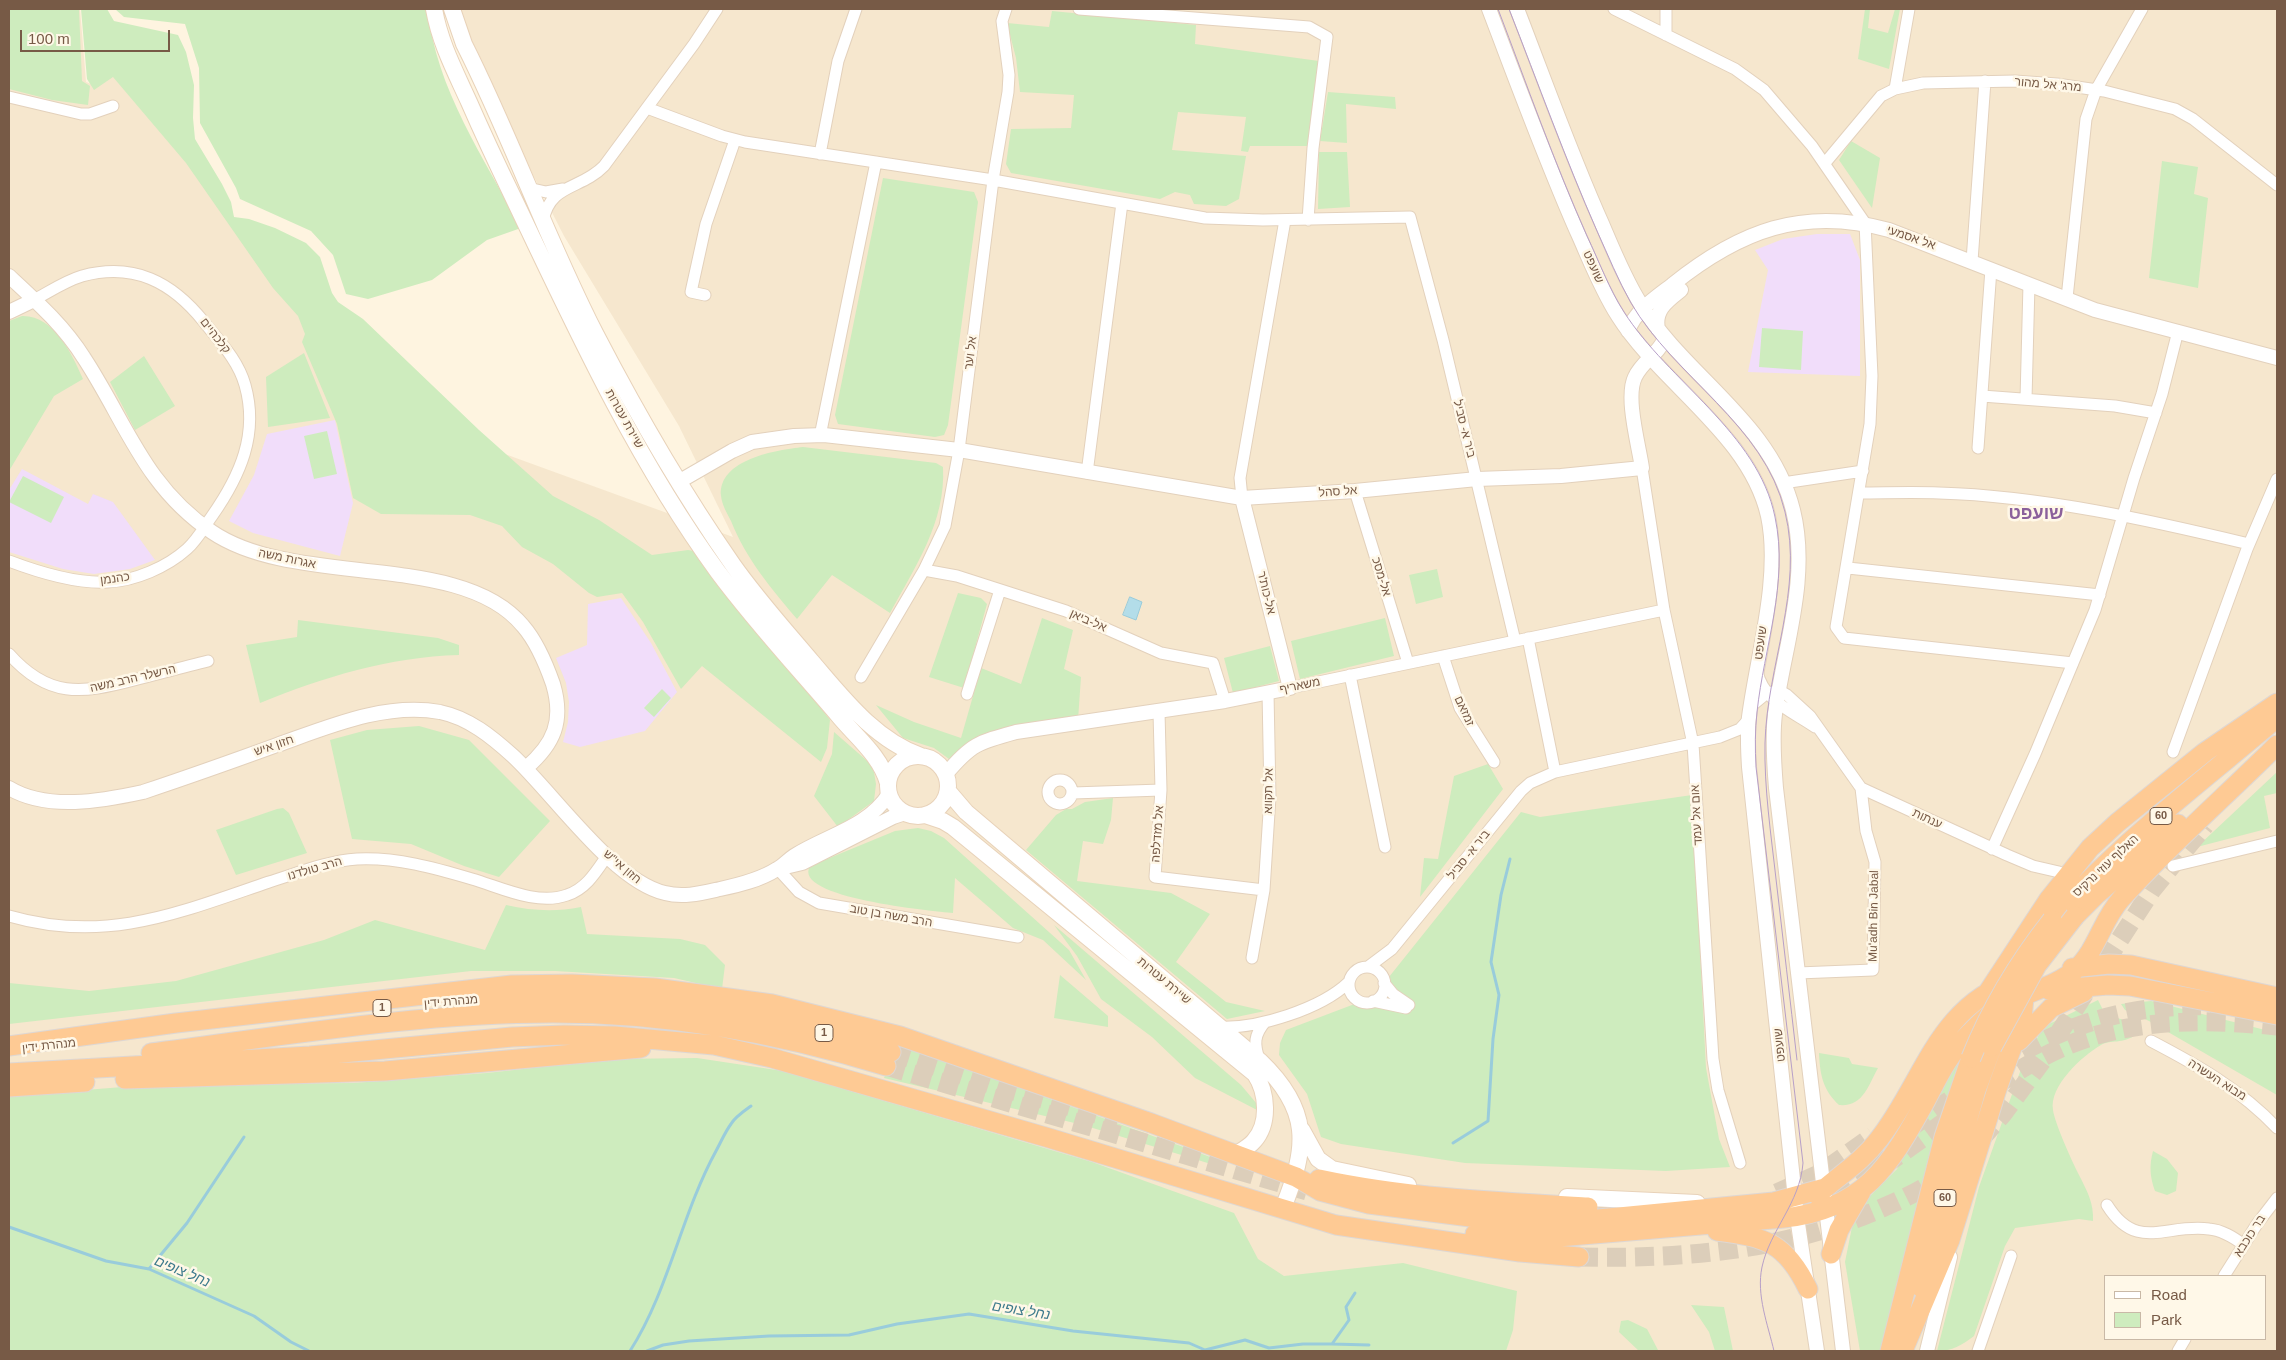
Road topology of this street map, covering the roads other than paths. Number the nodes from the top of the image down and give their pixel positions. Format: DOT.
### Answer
graph roads {
  1 [pos="434,9"];
  2 [pos="452,9"];
  3 [pos="718,9"];
  4 [pos="856,9"];
  5 [pos="1006,9"];
  6 [pos="1078,9"];
  7 [pos="1489,9"];
  8 [pos="1517,9"];
  9 [pos="1614,9"];
  10 [pos="1666,9"];
  11 [pos="1909,9"];
  12 [pos="2142,9"];
  13 [pos="1666,35"];
  14 [pos="1985,81"];
  15 [pos="1895,89"];
  16 [pos="2096,90"];
  17 [pos="9,97"];
  18 [pos="113,106"];
  19 [pos="647,108"];
  20 [pos="735,140"];
  21 [pos="820,154"];
  22 [pos="876,162"];
  23 [pos="1825,163"];
  24 [pos="993,180"];
  25 [pos="2277,185"];
  26 [pos="569,187"];
  27 [pos="528,188"];
  28 [pos="1122,203"];
  29 [pos="1285,220"];
  30 [pos="1308,220"];
  31 [pos="543,221"];
  32 [pos="1865,223"];
  33 [pos="1972,261"];
  34 [pos="1990,269"];
  35 [pos="9,276"];
  36 [pos="2029,284"];
  37 [pos="1632,289"];
  38 [pos="1663,292"];
  39 [pos="705,294"];
  40 [pos="2067,298"];
  41 [pos="34,300"];
  42 [pos="1643,308"];
  43 [pos="9,312"];
  44 [pos="1628,331"];
  45 [pos="2178,331"];
  46 [pos="1661,333"];
  47 [pos="1649,358"];
  48 [pos="2277,358"];
  49 [pos="1982,396"];
  50 [pos="2026,399"];
  51 [pos="2156,413"];
  52 [pos="820,436"];
  53 [pos="1978,448"];
  54 [pos="959,450"];
  55 [pos="1642,468"];
  56 [pos="1863,471"];
  57 [pos="1087,473"];
  58 [pos="1477,479"];
  59 [pos="2277,479"];
  60 [pos="680,482"];
  61 [pos="1783,483"];
  62 [pos="1355,491"];
  63 [pos="1859,493"];
  64 [pos="1242,498"];
  65 [pos="2123,516"];
  66 [pos="205,527"];
  67 [pos="2249,544"];
  68 [pos="9,561"];
  69 [pos="1848,568"];
  70 [pos="924,570"];
  71 [pos="1000,590"];
  72 [pos="2100,595"];
  73 [pos="1664,610"];
  74 [pos="1528,638"];
  75 [pos="1515,641"];
  76 [pos="9,654"];
  77 [pos="1443,656"];
  78 [pos="208,661"];
  79 [pos="1408,663"];
  80 [pos="2074,663"];
  81 [pos="1757,671"];
  82 [pos="1350,675"];
  83 [pos="862,677"];
  84 [pos="1290,688"];
  85 [pos="1268,692"];
  86 [pos="967,694"];
  87 [pos="1775,696"];
  88 [pos="1225,701"];
  89 [pos="2277,703"];
  90 [pos="1158,712"];
  91 [pos="1749,713"];
  92 [pos="2277,718"];
  93 [pos="1720,737"];
  94 [pos="2277,737"];
  95 [pos="1693,744"];
  96 [pos="2277,745"];
  97 [pos="1748,749"];
  98 [pos="2173,752"];
  99 [pos="921,756"];
  100 [pos="1494,762"];
  101 [pos="526,768"];
  102 [pos="1555,772"];
  103 [pos="946,774"];
  104 [pos="9,788"];
  105 [pos="889,788"];
  106 [pos="1861,788"];
  107 [pos="1161,790"];
  108 [pos="948,791"];
  109 [pos="1073,792"];
  110 [pos="905,813"];
  111 [pos="925,815"];
  112 [pos="2277,841"];
  113 [pos="1385,846"];
  114 [pos="1992,849"];
  115 [pos="607,856"];
  116 [pos="2173,866"];
  117 [pos="778,869"];
  118 [pos="2059,872"];
  119 [pos="1264,890"];
  120 [pos="9,916"];
  121 [pos="1018,937"];
  122 [pos="1392,949"];
  123 [pos="1252,958"];
  124 [pos="1368,967"];
  125 [pos="2077,967"];
  126 [pos="1798,973"];
  127 [pos="1383,980"];
  128 [pos="2012,981"];
  129 [pos="1349,982"];
  130 [pos="2108,985"];
  131 [pos="1987,994"];
  132 [pos="2277,996"];
  133 [pos="2024,997"];
  134 [pos="1355,998"];
  135 [pos="1326,999"];
  136 [pos="1373,1001"];
  137 [pos="2277,1015"];
  138 [pos="1265,1022"];
  139 [pos="1220,1027"];
  140 [pos="2150,1041"];
  141 [pos="9,1048"];
  142 [pos="2012,1049"];
  143 [pos="772,1058"];
  144 [pos="1260,1061"];
  145 [pos="9,1072"];
  146 [pos="9,1087"];
  147 [pos="1298,1121"];
  148 [pos="2277,1128"];
  149 [pos="1235,1155"];
  150 [pos="1740,1163"];
  151 [pos="1296,1176"];
  152 [pos="1825,1188"];
  153 [pos="1863,1190"];
  154 [pos="1796,1197"];
  155 [pos="2277,1198"];
  156 [pos="1963,1202"];
  157 [pos="1737,1205"];
  158 [pos="2108,1205"];
  159 [pos="1588,1207"];
  160 [pos="1283,1208"];
  161 [pos="1826,1209"];
  162 [pos="1797,1217"];
  163 [pos="1674,1228"];
  164 [pos="2244,1245"];
  165 [pos="1831,1254"];
  166 [pos="2011,1256"];
  167 [pos="1578,1257"];
  168 [pos="2225,1275"];
  169 [pos="1808,1289"];
  170 [pos="2184,1340"];
  171 [pos="1899,1350"];
  172 [pos="1817,1351"];
  173 [pos="1843,1351"];
  174 [pos="1927,1351"];
  175 [pos="1978,1351"];
  176 [pos="2178,1351"];
  1 -- 105 [label="main road, שיירת עטרות"];
  2 -- 27 [label="main road, שיירת עטרות"];
  3 -- 19 [label="street"];
  4 -- 21 [label="street"];
  5 -- 24 [label="street, אל וער"];
  6 -- 30 [label="street"];
  7 -- 44 [label="street, שועפט"];
  8 -- 37 [label="street, שועפט"];
  9 -- 13 [label="street"];
  10 -- 13 [label="street"];
  11 -- 15 [label="street"];
  12 -- 16 [label="street"];
  13 -- 23 [label="street"];
  14 -- 15 [label="street, מרג' אל מהור"];
  14 -- 16 [label="street, מרג' אל מהור"];
  14 -- 33 [label="street"];
  15 -- 23 [label="street, מרג' אל מהור"];
  16 -- 25 [label="street, מרג' אל מהור"];
  16 -- 40 [label="street"];
  17 -- 18 [label="street"];
  19 -- 20 [label="street"];
  19 -- 26 [label="street"];
  20 -- 21 [label="street"];
  20 -- 39 [label="street"];
  21 -- 22 [label="street"];
  22 -- 24 [label="street"];
  22 -- 52 [label="street"];
  23 -- 32 [label="street"];
  24 -- 28 [label="street"];
  24 -- 54 [label="street, אל וער"];
  26 -- 27 [label="street"];
  26 -- 31 [label="street"];
  27 -- 31 [label="main road, שיירת עטרות"];
  28 -- 29 [label="street"];
  28 -- 57 [label="street"];
  29 -- 30 [label="street"];
  29 -- 64 [label="street"];
  30 -- 58 [label="street, ביר א- סביל"];
  31 -- 60 [label="main road, שיירת עטרות"];
  32 -- 33 [label="street, אל אסמעי"];
  32 -- 38 [label="street"];
  32 -- 46 [label="street"];
  32 -- 56 [label="street"];
  33 -- 34 [label="street, אל אסמעי"];
  34 -- 36 [label="street, אל אסמעי"];
  34 -- 49 [label="street"];
  35 -- 41 [label="street, אגרות משה"];
  36 -- 40 [label="street, אל אסמעי"];
  36 -- 50 [label="street"];
  37 -- 38 [label="street"];
  37 -- 42 [label="street, שועפט"];
  38 -- 42 [label="street"];
  40 -- 45 [label="street, אל אסמעי"];
  41 -- 43 [label="street"];
  41 -- 66 [label="street, אגרות משה"];
  41 -- 66 [label="street, קלכהיים"];
  42 -- 44 [label="street"];
  42 -- 46 [label="street, שועפט"];
  44 -- 47 [label="street, שועפט"];
  45 -- 48 [label="street, אל אסמעי"];
  45 -- 51 [label="street"];
  46 -- 47 [label="street"];
  46 -- 61 [label="street, שועפט"];
  47 -- 55 [label="street"];
  47 -- 81 [label="street, שועפט"];
  49 -- 50 [label="street"];
  49 -- 53 [label="street"];
  50 -- 51 [label="street"];
  51 -- 65 [label="street"];
  52 -- 54 [label="street, אל סהל"];
  52 -- 60 [label="street, אל סהל"];
  54 -- 57 [label="street, אל סהל"];
  54 -- 70 [label="street, אל וער"];
  55 -- 58 [label="street, אל סהל"];
  55 -- 73 [label="street, אום אל עמד"];
  56 -- 61 [label="street"];
  56 -- 63 [label="street"];
  57 -- 64 [label="street, אל סהל"];
  58 -- 62 [label="street, אל סהל"];
  58 -- 75 [label="street, ביר א- סביל"];
  59 -- 67 [label="street"];
  60 -- 99 [label="main road, שיירת עטרות"];
  61 -- 87 [label="street, שועפט"];
  62 -- 64 [label="street, אל סהל"];
  62 -- 79 [label="street, אל-מסכ"];
  63 -- 65 [label="street"];
  63 -- 69 [label="street"];
  64 -- 84 [label="street, אל-כות'ר"];
  65 -- 67 [label="street"];
  65 -- 72 [label="street"];
  66 -- 68 [label="street, כהנמן"];
  66 -- 101 [label="street, אגרות משה"];
  67 -- 98 [label="street"];
  69 -- 72 [label="street"];
  69 -- 80 [label="street"];
  70 -- 71 [label="street, אל-ביאן"];
  70 -- 83 [label="street, אל וער"];
  71 -- 86 [label="street"];
  71 -- 88 [label="street, אל-ביאן"];
  72 -- 80 [label="street"];
  73 -- 74 [label="street, משאריף"];
  73 -- 95 [label="street, אום אל עמד"];
  74 -- 75 [label="street, משאריף"];
  74 -- 102 [label="street"];
  75 -- 77 [label="street, משאריף"];
  76 -- 78 [label="street, הרשלר הרב משה"];
  77 -- 79 [label="street, משאריף"];
  77 -- 100 [label="street, זמזאם"];
  79 -- 82 [label="street, משאריף"];
  80 -- 114 [label="street"];
  81 -- 87 [label="street"];
  81 -- 91 [label="street, שועפט"];
  82 -- 84 [label="street, משאריף"];
  82 -- 113 [label="street"];
  84 -- 85 [label="street, משאריף"];
  85 -- 88 [label="street, משאריף"];
  85 -- 119 [label="street, אל תקווא"];
  87 -- 91 [label="street"];
  87 -- 106 [label="street, ענתות"];
  87 -- 126 [label="street, שועפט"];
  88 -- 90 [label="street, משאריף"];
  89 -- 131 [label="highway"];
  90 -- 103 [label="street, משאריף"];
  90 -- 107 [label="street, אל מזדלפה"];
  91 -- 93 [label="street, ביר א- סביל"];
  91 -- 97 [label="street, שועפט"];
  92 -- 171 [label="highway, האלוף עוזי נרקיס / 60, bridge"];
  93 -- 95 [label="street, ביר א- סביל"];
  93 -- 97 [label="street"];
  94 -- 171 [label="highway, האלוף עוזי נרקיס / 60, bridge"];
  95 -- 102 [label="street, ביר א- סביל"];
  95 -- 150 [label="street, אום אל עמד"];
  96 -- 125 [label="highway"];
  97 -- 154 [label="street, שועפט"];
  99 -- 103 [label="main road"];
  99 -- 105 [label="main road"];
  101 -- 104 [label="street, חזון איש"];
  101 -- 115 [label="street, חזון אי\"ש"];
  102 -- 122 [label="street, ביר א- סביל"];
  103 -- 108 [label="main road"];
  105 -- 110 [label="main road"];
  105 -- 117 [label="street, חזון אי\"ש"];
  106 -- 114 [label="street, ענתות"];
  106 -- 126 [label="street, Mu'adh Bin Jabal"];
  107 -- 109 [label="street"];
  107 -- 119 [label="street, אל מזדלפה"];
  108 -- 111 [label="main road"];
  108 -- 139 [label="main road, שיירת עטרות"];
  110 -- 111 [label="main road"];
  110 -- 117 [label="street, חזון אי\"ש"];
  111 -- 149 [label="main road, שיירת עטרות"];
  112 -- 116 [label="street"];
  114 -- 118 [label="street, ענתות"];
  115 -- 117 [label="street, חזון אי\"ש"];
  115 -- 120 [label="street, הרב טולדנו"];
  117 -- 121 [label="street, הרב משה בן טוב"];
  119 -- 123 [label="street, אל תקווא"];
  122 -- 124 [label="street, ביר א- סביל"];
  122 -- 127 [label="street, ביר א- סביל"];
  124 -- 127 [label="street"];
  124 -- 129 [label="street"];
  125 -- 128 [label="highway"];
  125 -- 132 [label="highway"];
  125 -- 133 [label="highway"];
  126 -- 152 [label="street, שועפט"];
  127 -- 136 [label="street"];
  127 -- 136 [label="street"];
  128 -- 131 [label="highway"];
  128 -- 133 [label="highway"];
  129 -- 134 [label="street"];
  129 -- 135 [label="street"];
  130 -- 133 [label="highway"];
  130 -- 137 [label="highway"];
  130 -- 142 [label="highway"];
  131 -- 152 [label="highway"];
  133 -- 142 [label="highway"];
  133 -- 153 [label="highway"];
  134 -- 135 [label="street"];
  134 -- 136 [label="street"];
  135 -- 138 [label="street"];
  138 -- 139 [label="street"];
  138 -- 144 [label="street"];
  139 -- 144 [label="main road, שיירת עטרות"];
  140 -- 148 [label="street, מבוא העשרה"];
  141 -- 145 [label="highway, מנהרת ידין / 1"];
  141 -- 149 [label="highway"];
  142 -- 156 [label="highway"];
  143 -- 145 [label="highway"];
  143 -- 146 [label="highway"];
  143 -- 160 [label="highway"];
  144 -- 147 [label="main road, שיירת עטרות"];
  147 -- 151 [label="main road, שיירת עטרות"];
  147 -- 157 [label="main road"];
  149 -- 151 [label="highway"];
  151 -- 157 [label="highway"];
  151 -- 159 [label="highway"];
  151 -- 160 [label="main road, שיירת עטרות"];
  152 -- 154 [label="highway"];
  152 -- 161 [label="street, שועפט"];
  152 -- 162 [label="highway"];
  153 -- 161 [label="highway"];
  153 -- 165 [label="highway"];
  154 -- 157 [label="highway"];
  154 -- 162 [label="street, שועפט"];
  155 -- 164 [label="street, בר כוכבא"];
  156 -- 171 [label="highway"];
  156 -- 174 [label="street"];
  158 -- 164 [label="street"];
  160 -- 163 [label="highway"];
  160 -- 167 [label="highway"];
  161 -- 162 [label="highway"];
  161 -- 165 [label="street, שועפט"];
  162 -- 163 [label="highway"];
  162 -- 169 [label="street, שועפט"];
  163 -- 169 [label="highway"];
  164 -- 168 [label="street, בר כוכבא"];
  165 -- 173 [label="street, שועפט"];
  166 -- 175 [label="street"];
  169 -- 172 [label="street, שועפט"];
  170 -- 176 [label="street"];
}
